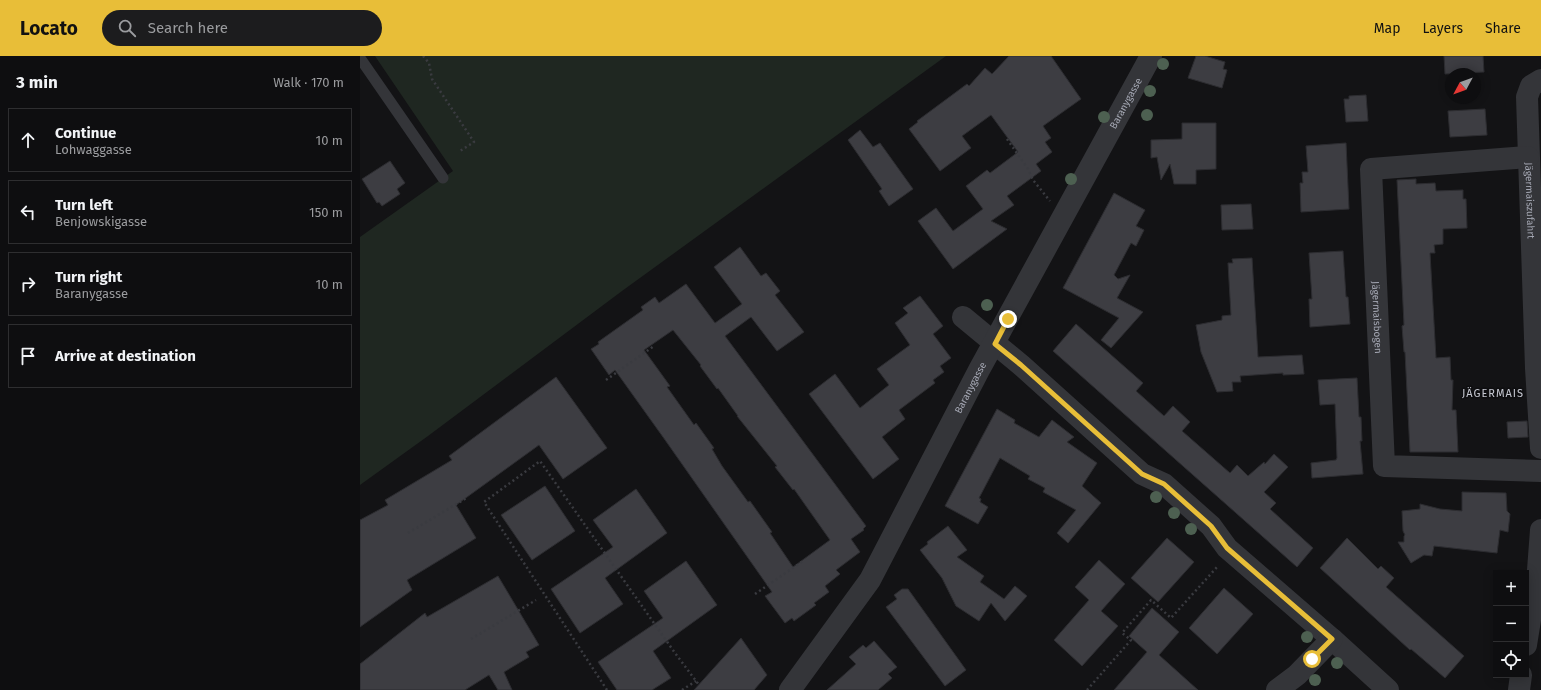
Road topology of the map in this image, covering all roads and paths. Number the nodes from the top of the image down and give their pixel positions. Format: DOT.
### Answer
graph roads {
  1 [pos="423,56"];
  2 [pos="1151,56"];
  3 [pos="360,58"];
  4 [pos="1541,80"];
  5 [pos="1007,139"];
  6 [pos="460,151"];
  7 [pos="1528,157"];
  8 [pos="443,178"];
  9 [pos="1067,210"];
  10 [pos="963,316"];
  11 [pos="995,344"];
  12 [pos="654,346"];
  13 [pos="606,380"];
  14 [pos="1541,448"];
  15 [pos="1541,471"];
  16 [pos="468,497"];
  17 [pos="1541,530"];
  18 [pos="408,533"];
  19 [pos="1231,551"];
  20 [pos="802,561"];
  21 [pos="755,594"];
  22 [pos="536,600"];
  23 [pos="471,639"];
  24 [pos="1332,639"];
  25 [pos="1526,642"];
  26 [pos="1521,678"];
  27 [pos="696,681"];
  28 [pos="699,685"];
  29 [pos="607,690"];
  30 [pos="682,690"];
  31 [pos="790,690"];
  32 [pos="1087,690"];
  33 [pos="1277,690"];
  34 [pos="1388,690"];
  35 [pos="1519,690"];
  1 -- 6 [label="path"];
  2 -- 9 [label="street, Baranygasse"];
  3 -- 8 [label="lane"];
  4 -- 7 [label="street, Jägermaiszufahrt"];
  5 -- 9 [label="path"];
  7 -- 14 [label="street, Jägermaiszufahrt"];
  7 -- 15 [label="street, Jägermaisbogen"];
  9 -- 11 [label="street, Baranygasse"];
  10 -- 11 [label="street"];
  11 -- 19 [label="street"];
  11 -- 31 [label="street, Baranygasse"];
  12 -- 13 [label="path"];
  16 -- 18 [label="path"];
  17 -- 25 [label="street"];
  19 -- 24 [label="street"];
  19 -- 32 [label="path"];
  20 -- 21 [label="path"];
  22 -- 23 [label="path"];
  24 -- 33 [label="street"];
  24 -- 34 [label="street"];
  26 -- 35 [label="street"];
  27 -- 28 [label="path"];
  27 -- 29 [label="path"];
  27 -- 30 [label="path"];
}
